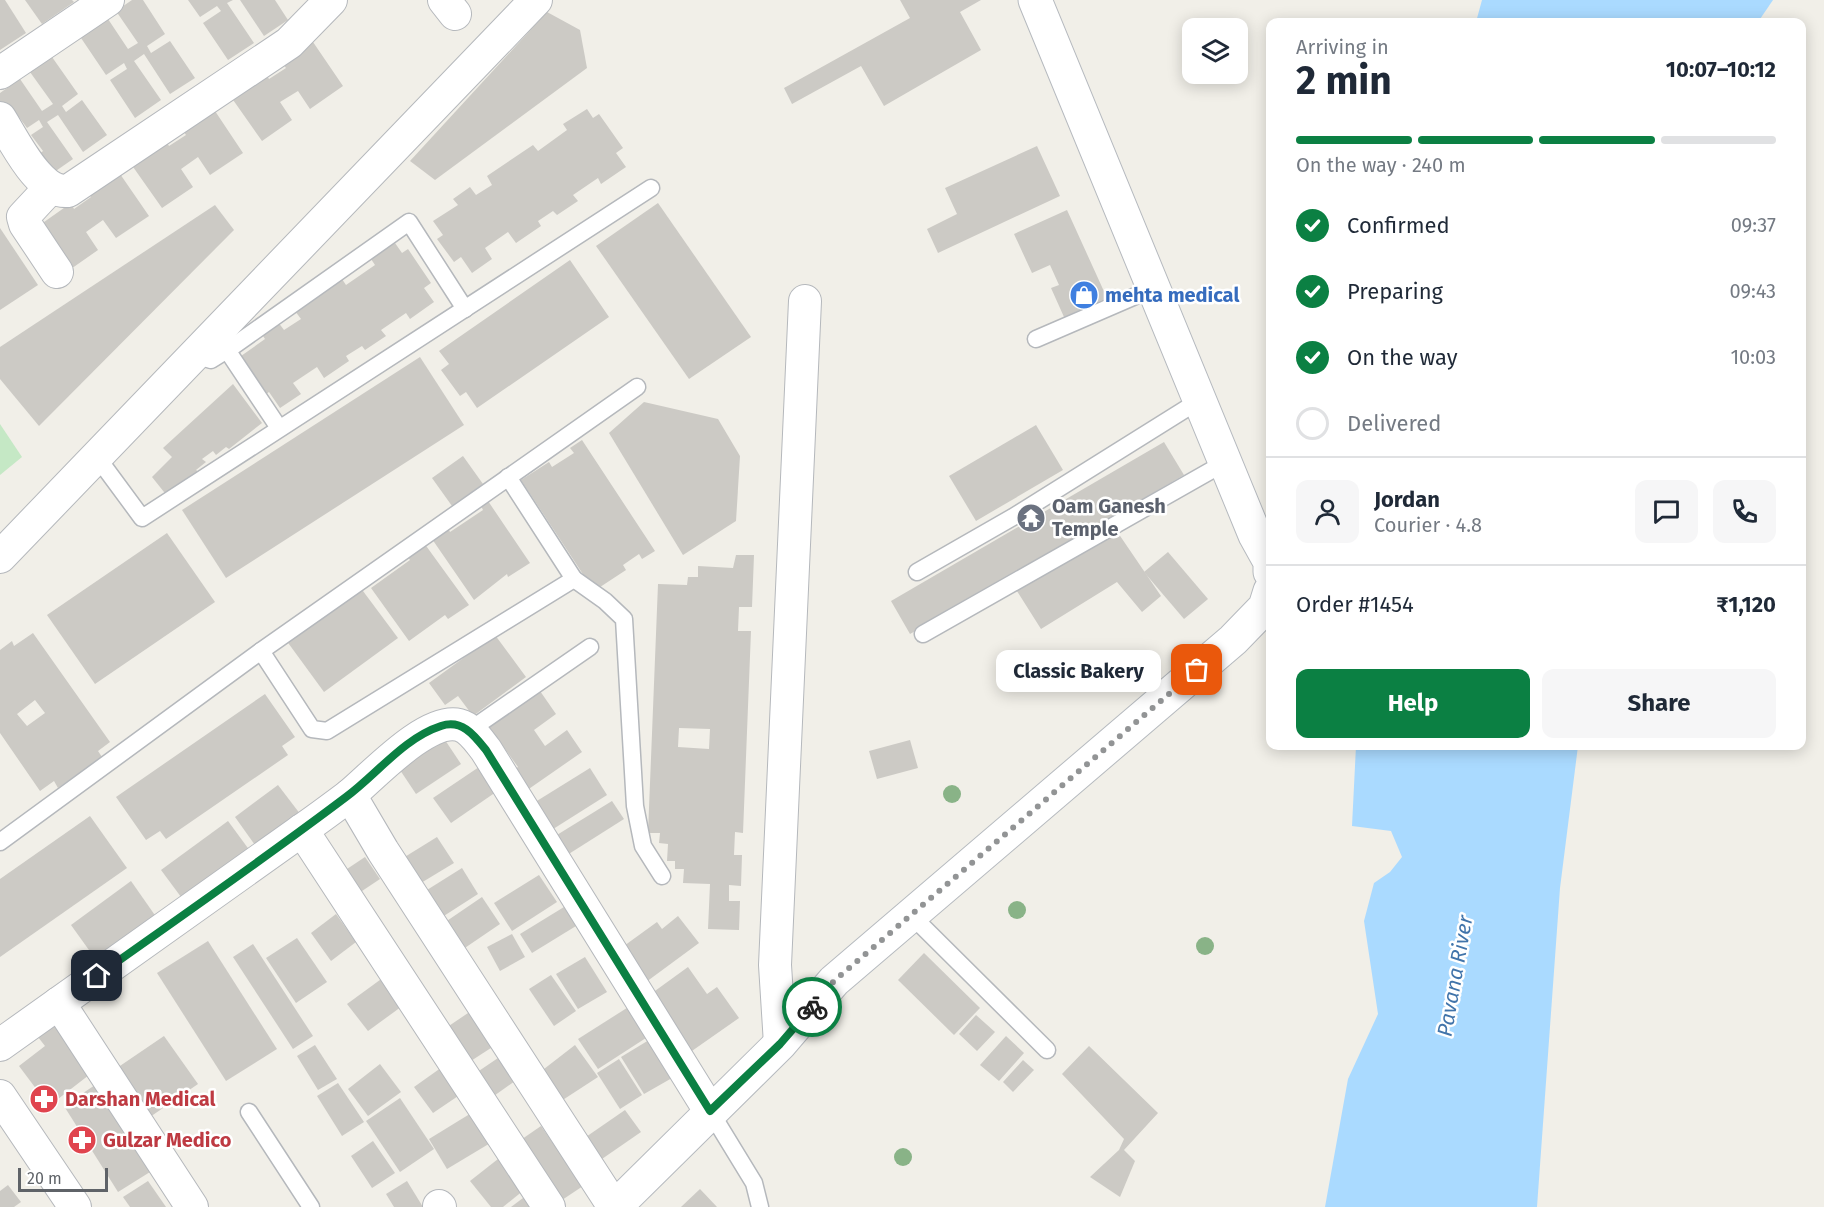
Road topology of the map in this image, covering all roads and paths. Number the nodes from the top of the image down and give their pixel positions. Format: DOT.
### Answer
graph roads {
  1 [pos="108,0"];
  2 [pos="331,0"];
  3 [pos="536,0"];
  4 [pos="1035,0"];
  5 [pos="0,73"];
  6 [pos="0,118"];
  7 [pos="50,188"];
  8 [pos="651,188"];
  9 [pos="57,272"];
  10 [pos="1154,288"];
  11 [pos="805,301"];
  12 [pos="465,309"];
  13 [pos="1036,339"];
  14 [pos="227,350"];
  15 [pos="195,355"];
  16 [pos="637,387"];
  17 [pos="1200,400"];
  18 [pos="279,428"];
  19 [pos="97,457"];
  20 [pos="1226,462"];
  21 [pos="508,477"];
  22 [pos="1266,553"];
  23 [pos="0,557"];
  24 [pos="917,572"];
  25 [pos="574,579"];
  26 [pos="1266,604"];
  27 [pos="923,634"];
  28 [pos="590,646"];
  29 [pos="261,651"];
  30 [pos="470,730"];
  31 [pos="350,795"];
  32 [pos="302,831"];
  33 [pos="0,842"];
  34 [pos="662,876"];
  35 [pos="911,915"];
  36 [pos="59,1003"];
  37 [pos="780,1044"];
  38 [pos="0,1045"];
  39 [pos="1047,1050"];
  40 [pos="0,1096"];
  41 [pos="710,1111"];
  42 [pos="249,1112"];
  43 [pos="75,1207"];
  44 [pos="192,1207"];
  45 [pos="311,1207"];
  46 [pos="549,1207"];
  47 [pos="615,1207"];
  48 [pos="760,1207"];
  1 -- 5 [label="street"];
  2 -- 7 [label="street"];
  3 -- 15 [label="street"];
  4 -- 10 [label="main road"];
  6 -- 7 [label="street"];
  7 -- 9 [label="street"];
  8 -- 12 [label="lane"];
  10 -- 13 [label="lane"];
  10 -- 17 [label="main road"];
  11 -- 37 [label="street"];
  12 -- 14 [label="lane"];
  12 -- 18 [label="lane"];
  14 -- 15 [label="lane"];
  14 -- 18 [label="lane"];
  15 -- 19 [label="street"];
  16 -- 21 [label="lane"];
  17 -- 20 [label="main road"];
  17 -- 24 [label="lane"];
  18 -- 19 [label="lane"];
  19 -- 23 [label="street"];
  20 -- 22 [label="main road"];
  20 -- 27 [label="lane"];
  21 -- 25 [label="lane"];
  21 -- 29 [label="lane"];
  25 -- 29 [label="lane"];
  25 -- 34 [label="lane"];
  26 -- 35 [label="main road"];
  28 -- 30 [label="lane"];
  29 -- 33 [label="lane"];
  30 -- 31 [label="street"];
  30 -- 41 [label="street"];
  31 -- 32 [label="street"];
  31 -- 47 [label="street"];
  32 -- 36 [label="street"];
  32 -- 46 [label="street"];
  35 -- 37 [label="main road"];
  35 -- 39 [label="lane"];
  36 -- 38 [label="street"];
  36 -- 44 [label="street"];
  37 -- 41 [label="main road"];
  40 -- 43 [label="street"];
  41 -- 47 [label="main road"];
  41 -- 48 [label="lane"];
  42 -- 45 [label="lane"];
}
